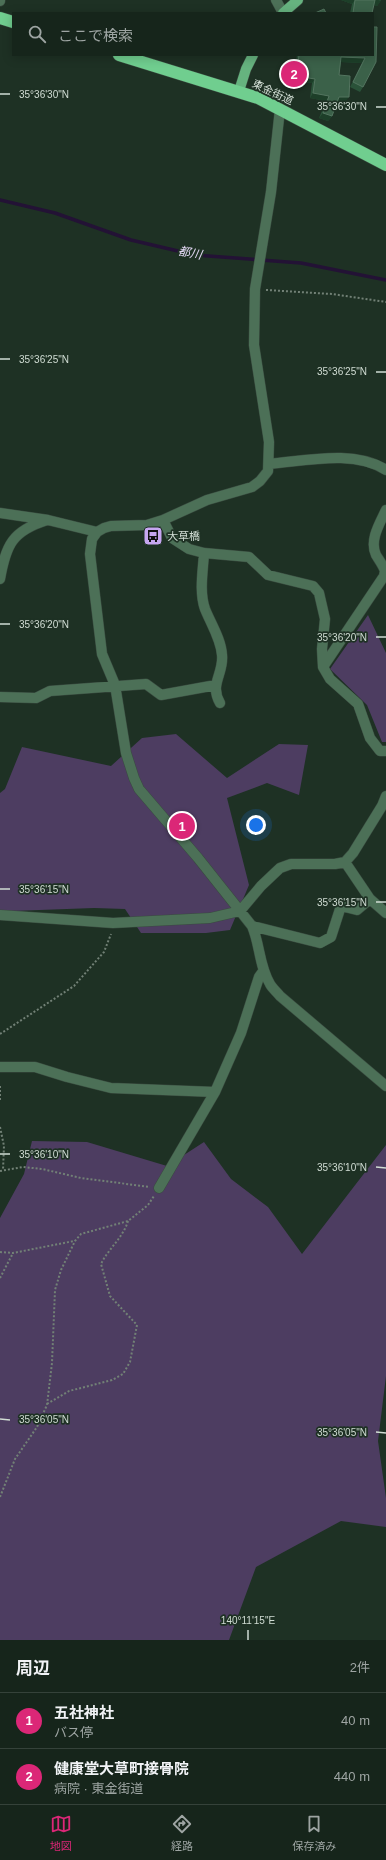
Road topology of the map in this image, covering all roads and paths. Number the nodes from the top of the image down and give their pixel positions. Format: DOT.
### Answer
graph roads {
  1 [pos="276,0"];
  2 [pos="298,0"];
  3 [pos="282,12"];
  4 [pos="284,12"];
  5 [pos="0,18"];
  6 [pos="12,22"];
  7 [pos="122,56"];
  8 [pos="252,56"];
  9 [pos="239,91"];
  10 [pos="280,110"];
  11 [pos="386,164"];
  12 [pos="255,289"];
  13 [pos="386,302"];
  14 [pos="269,464"];
  15 [pos="386,470"];
  16 [pos="386,510"];
  17 [pos="0,513"];
  18 [pos="48,520"];
  19 [pos="163,520"];
  20 [pos="97,532"];
  21 [pos="204,554"];
  22 [pos="0,579"];
  23 [pos="323,667"];
  24 [pos="115,685"];
  25 [pos="216,685"];
  26 [pos="0,697"];
  27 [pos="220,703"];
  28 [pos="386,751"];
  29 [pos="386,796"];
  30 [pos="345,862"];
  31 [pos="370,899"];
  32 [pos="240,911"];
  33 [pos="386,913"];
  34 [pos="0,915"];
  35 [pos="113,923"];
  36 [pos="252,926"];
  37 [pos="264,970"];
  38 [pos="0,1034"];
  39 [pos="0,1067"];
  40 [pos="0,1086"];
  41 [pos="386,1086"];
  42 [pos="214,1092"];
  43 [pos="0,1102"];
  44 [pos="0,1127"];
  45 [pos="2,1170"];
  46 [pos="159,1188"];
  47 [pos="128,1221"];
  48 [pos="74,1241"];
  49 [pos="0,1252"];
  50 [pos="13,1253"];
  51 [pos="0,1278"];
  52 [pos="47,1404"];
  53 [pos="0,1497"];
  1 -- 3 [label="street"];
  2 -- 4 [label="main road"];
  5 -- 6 [label="highway"];
  7 -- 9 [label="highway, 東金街道"];
  8 -- 9 [label="main road"];
  9 -- 10 [label="highway, 東金街道"];
  10 -- 11 [label="highway, 東金街道"];
  10 -- 12 [label="street"];
  12 -- 13 [label="path"];
  12 -- 14 [label="street"];
  14 -- 15 [label="street"];
  14 -- 19 [label="street"];
  16 -- 23 [label="street"];
  17 -- 18 [label="street"];
  18 -- 20 [label="street"];
  18 -- 22 [label="street"];
  19 -- 20 [label="street"];
  19 -- 21 [label="street"];
  20 -- 24 [label="street"];
  21 -- 23 [label="street"];
  21 -- 25 [label="street"];
  23 -- 28 [label="street"];
  24 -- 25 [label="street"];
  24 -- 26 [label="street"];
  24 -- 32 [label="street"];
  25 -- 27 [label="street"];
  29 -- 30 [label="street"];
  30 -- 31 [label="street"];
  30 -- 32 [label="street"];
  31 -- 33 [label="street"];
  31 -- 36 [label="street"];
  32 -- 35 [label="street"];
  32 -- 36 [label="street"];
  34 -- 35 [label="street"];
  35 -- 38 [label="path"];
  36 -- 37 [label="street"];
  37 -- 41 [label="street"];
  37 -- 42 [label="street"];
  39 -- 42 [label="street"];
  40 -- 43 [label="path"];
  42 -- 46 [label="street"];
  44 -- 45 [label="path"];
  45 -- 46 [label="path"];
  46 -- 47 [label="path"];
  47 -- 48 [label="path"];
  47 -- 52 [label="path"];
  48 -- 50 [label="path"];
  48 -- 52 [label="path"];
  49 -- 50 [label="path"];
  50 -- 51 [label="path"];
  52 -- 53 [label="path"];
}
